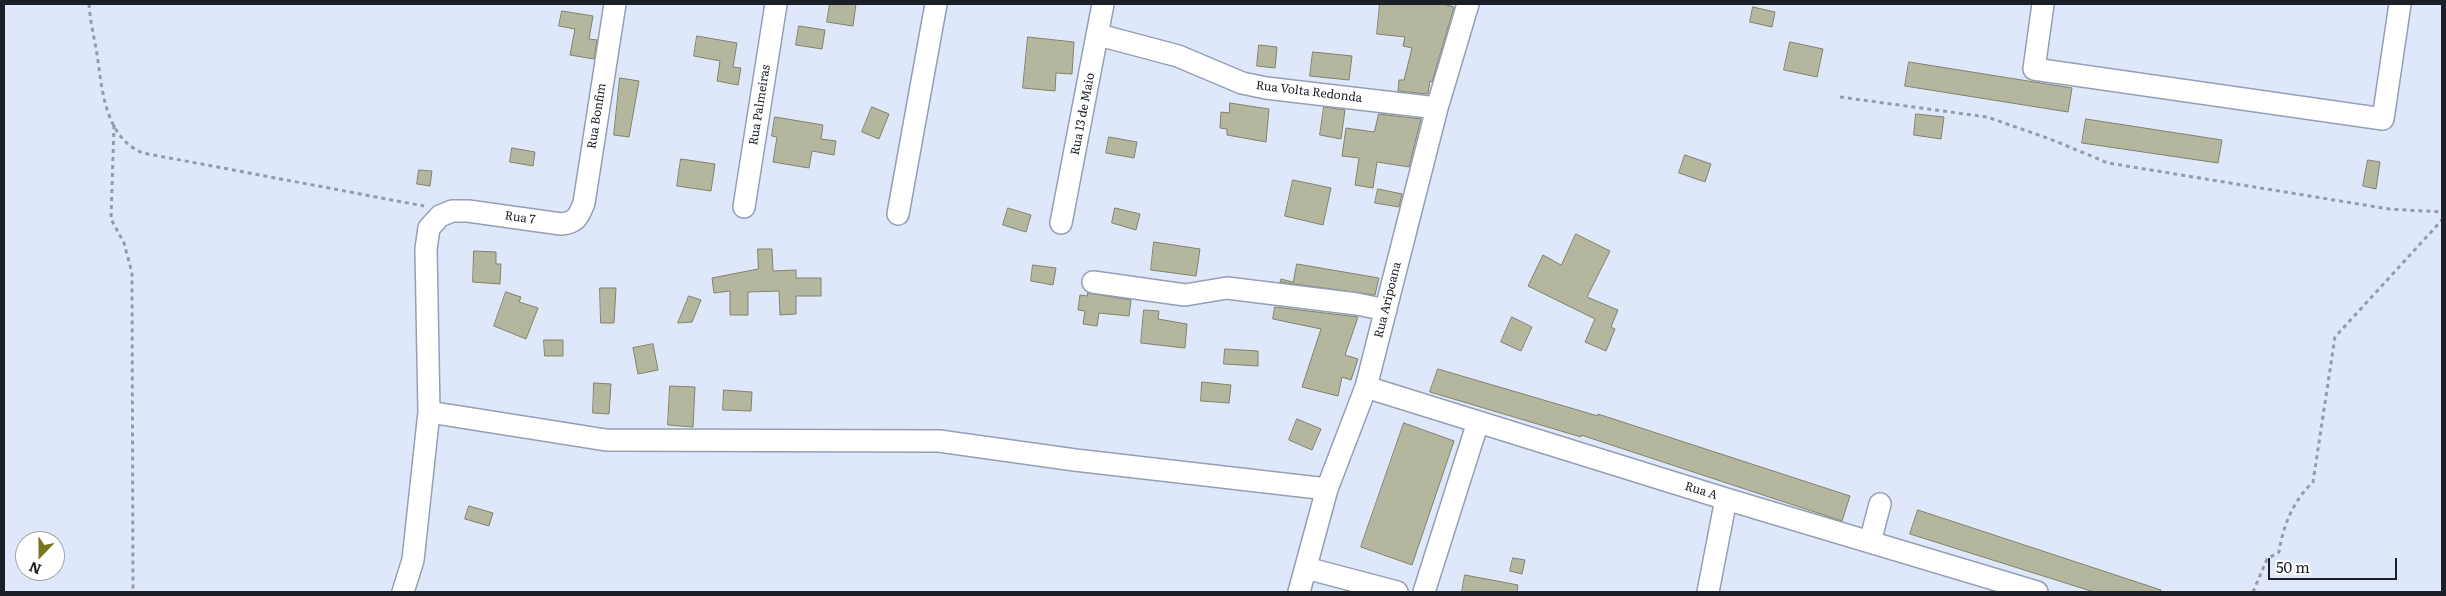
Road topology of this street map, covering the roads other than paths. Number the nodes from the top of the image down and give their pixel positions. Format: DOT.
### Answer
graph roads {
  1 [pos="615,4"];
  2 [pos="776,4"];
  3 [pos="936,4"];
  4 [pos="1103,4"];
  5 [pos="1468,4"];
  6 [pos="2043,4"];
  7 [pos="2400,4"];
  8 [pos="1099,35"];
  9 [pos="1438,108"];
  10 [pos="744,207"];
  11 [pos="898,214"];
  12 [pos="571,223"];
  13 [pos="1061,223"];
  14 [pos="1093,282"];
  15 [pos="1386,310"];
  16 [pos="1366,387"];
  17 [pos="428,412"];
  18 [pos="1478,422"];
  19 [pos="1327,489"];
  20 [pos="1726,499"];
  21 [pos="1880,504"];
  22 [pos="1870,542"];
  23 [pos="1306,568"];
  24 [pos="403,592"];
  25 [pos="1299,592"];
  26 [pos="1397,592"];
  27 [pos="1424,592"];
  28 [pos="1708,592"];
  29 [pos="2037,592"];
  1 -- 12 [label="street, Rua Bonfim"];
  2 -- 10 [label="street, Rua Palmeiras"];
  3 -- 11 [label="street"];
  4 -- 8 [label="street, Rua 13 de Maio"];
  5 -- 9 [label="street, Rua Aripoana"];
  6 -- 7 [label="street"];
  8 -- 9 [label="street, Rua Volta Redonda"];
  8 -- 13 [label="street, Rua 13 de Maio"];
  9 -- 15 [label="street, Rua Aripoana"];
  12 -- 17 [label="street, Rua 7"];
  14 -- 15 [label="street"];
  15 -- 16 [label="street, Rua Aripoana"];
  16 -- 18 [label="street, Rua A"];
  16 -- 19 [label="street, Rua Aripoana"];
  17 -- 19 [label="street"];
  17 -- 24 [label="street"];
  18 -- 20 [label="street, Rua A"];
  18 -- 27 [label="street"];
  19 -- 23 [label="street, Rua Aripoana"];
  20 -- 22 [label="street, Rua A"];
  20 -- 28 [label="street"];
  21 -- 22 [label="street"];
  22 -- 29 [label="street, Rua A"];
  23 -- 25 [label="street, Rua Aripoana"];
  23 -- 26 [label="street"];
}
